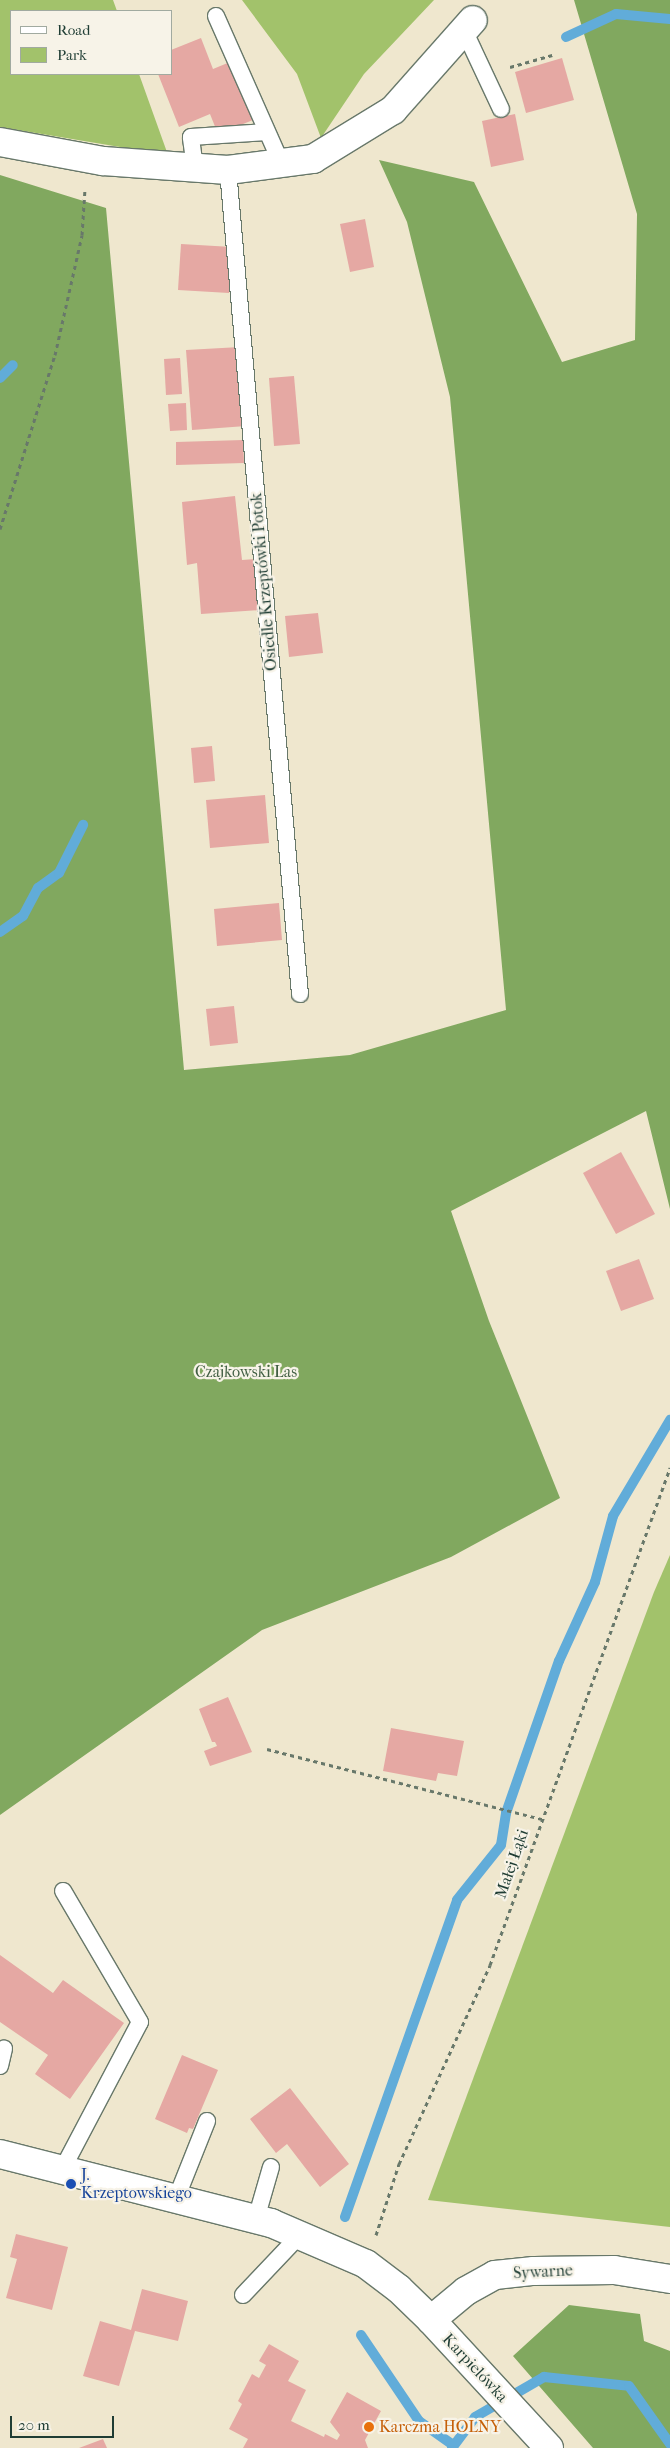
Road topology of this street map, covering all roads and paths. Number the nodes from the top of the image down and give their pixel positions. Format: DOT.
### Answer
graph roads {
  1 [pos="216,16"];
  2 [pos="469,25"];
  3 [pos="552,55"];
  4 [pos="491,86"];
  5 [pos="501,109"];
  6 [pos="267,132"];
  7 [pos="0,142"];
  8 [pos="86,159"];
  9 [pos="281,163"];
  10 [pos="195,168"];
  11 [pos="228,170"];
  12 [pos="0,529"];
  13 [pos="300,994"];
  14 [pos="670,1468"];
  15 [pos="267,1749"];
  16 [pos="542,1818"];
  17 [pos="63,1891"];
  18 [pos="4,2048"];
  19 [pos="0,2066"];
  20 [pos="207,2121"];
  21 [pos="0,2154"];
  22 [pos="271,2167"];
  23 [pos="62,2170"];
  24 [pos="176,2199"];
  25 [pos="256,2220"];
  26 [pos="300,2235"];
  27 [pos="366,2264"];
  28 [pos="670,2279"];
  29 [pos="243,2295"];
  30 [pos="431,2320"];
  31 [pos="540,2438"];
  1 -- 6 [label="lane"];
  2 -- 4 [label="lane"];
  2 -- 9 [label="street"];
  3 -- 4 [label="path"];
  4 -- 5 [label="lane"];
  6 -- 9 [label="lane"];
  6 -- 10 [label="lane"];
  7 -- 8 [label="street"];
  8 -- 10 [label="street"];
  8 -- 12 [label="path"];
  9 -- 11 [label="street"];
  10 -- 11 [label="street"];
  11 -- 13 [label="lane, Osiedle Krzeptówki Potok"];
  14 -- 16 [label="path, Małej Łąki"];
  15 -- 16 [label="path"];
  16 -- 27 [label="path, Małej Łąki"];
  17 -- 23 [label="lane"];
  18 -- 19 [label="lane"];
  20 -- 24 [label="lane"];
  21 -- 23 [label="street, Karpielówka"];
  22 -- 25 [label="lane"];
  23 -- 24 [label="street, Karpielówka"];
  24 -- 25 [label="street, Karpielówka"];
  25 -- 26 [label="street, Karpielówka"];
  26 -- 27 [label="street, Karpielówka"];
  26 -- 29 [label="lane"];
  27 -- 30 [label="street, Karpielówka"];
  28 -- 30 [label="street, Sywarne"];
  30 -- 31 [label="street, Karpielówka"];
}
